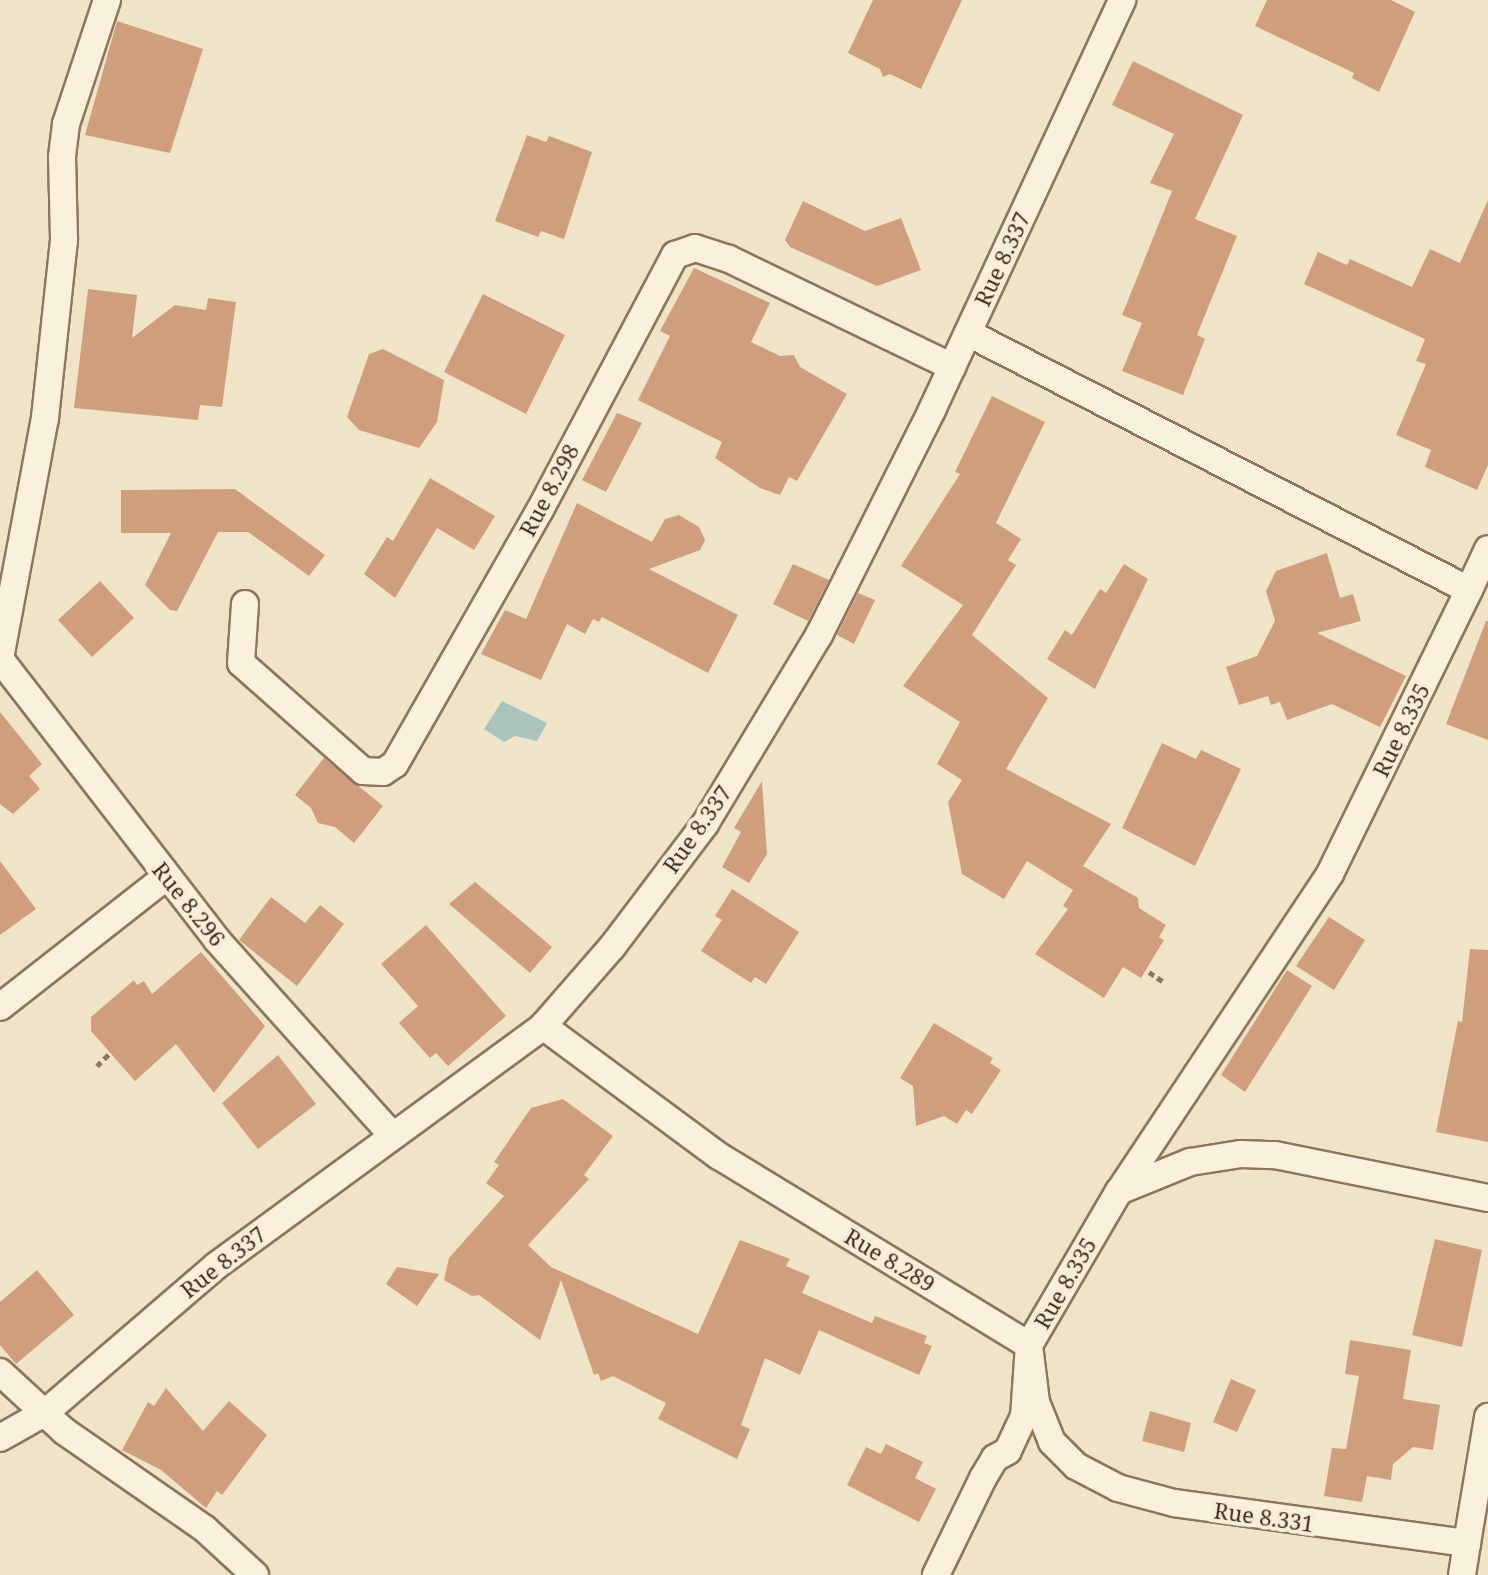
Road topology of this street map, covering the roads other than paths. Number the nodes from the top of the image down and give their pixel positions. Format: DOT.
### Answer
graph roads {
  1 [pos="107,0"];
  2 [pos="1122,0"];
  3 [pos="968,333"];
  4 [pos="952,367"];
  5 [pos="1488,549"];
  6 [pos="1469,590"];
  7 [pos="245,604"];
  8 [pos="0,659"];
  9 [pos="166,877"];
  10 [pos="0,1007"];
  11 [pos="543,1026"];
  12 [pos="392,1135"];
  13 [pos="1119,1191"];
  14 [pos="1488,1198"];
  15 [pos="1029,1345"];
  16 [pos="0,1372"];
  17 [pos="46,1412"];
  18 [pos="1488,1417"];
  19 [pos="0,1438"];
  20 [pos="1467,1543"];
  21 [pos="255,1575"];
  22 [pos="936,1575"];
  23 [pos="1462,1575"];
  1 -- 8 [label="street"];
  2 -- 3 [label="street, Rue 8.337"];
  3 -- 4 [label="street, Rue 8.337"];
  3 -- 6 [label="street"];
  4 -- 7 [label="street, Rue 8.298"];
  4 -- 11 [label="street, Rue 8.337"];
  5 -- 6 [label="street, Rue 8.335"];
  6 -- 13 [label="street, Rue 8.335"];
  8 -- 9 [label="street, Rue 8.296"];
  9 -- 10 [label="street"];
  9 -- 12 [label="street, Rue 8.296"];
  11 -- 12 [label="street, Rue 8.337"];
  11 -- 15 [label="street, Rue 8.289"];
  12 -- 17 [label="street, Rue 8.337"];
  13 -- 14 [label="street"];
  13 -- 15 [label="street, Rue 8.335"];
  15 -- 20 [label="street, Rue 8.331"];
  15 -- 22 [label="street"];
  16 -- 17 [label="street"];
  17 -- 19 [label="street, Rue 8.337"];
  17 -- 21 [label="street"];
  18 -- 20 [label="street"];
  20 -- 23 [label="street"];
}
